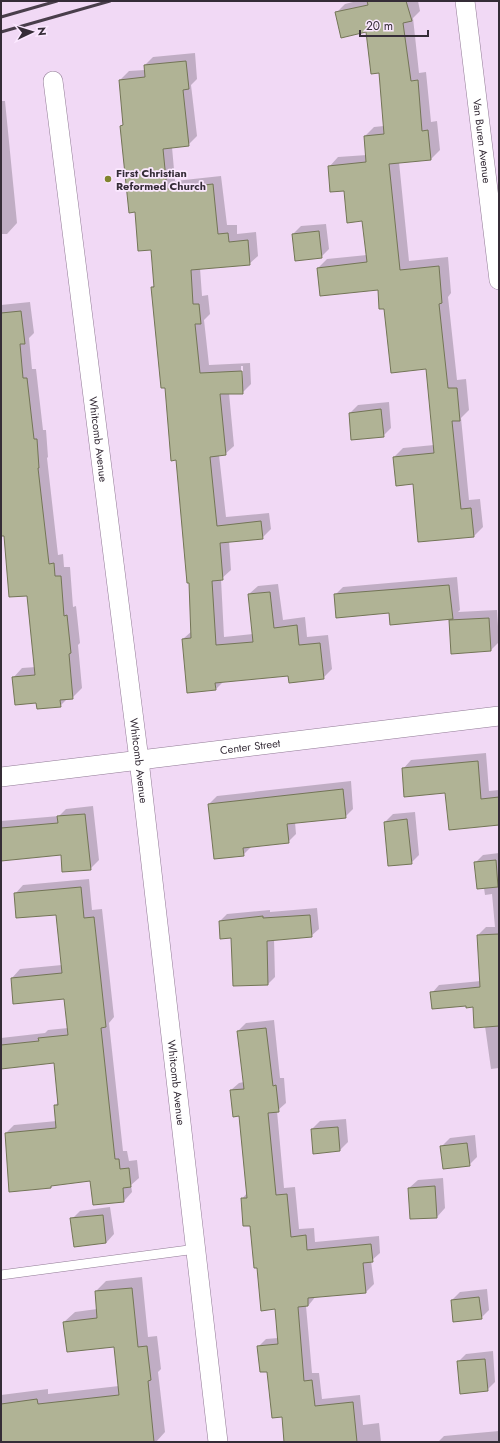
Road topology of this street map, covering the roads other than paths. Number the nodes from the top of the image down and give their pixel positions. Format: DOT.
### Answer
graph roads {
  1 [pos="465,1"];
  2 [pos="53,81"];
  3 [pos="499,280"];
  4 [pos="499,716"];
  5 [pos="138,760"];
  6 [pos="1,777"];
  7 [pos="196,1249"];
  8 [pos="1,1275"];
  9 [pos="218,1442"];
  1 -- 3 [label="street, Van Buren Avenue"];
  2 -- 5 [label="street, Whitcomb Avenue"];
  4 -- 5 [label="street, Center Street"];
  5 -- 6 [label="street, Center Street"];
  5 -- 7 [label="street, Whitcomb Avenue"];
  7 -- 8 [label="lane"];
  7 -- 9 [label="street, Whitcomb Avenue"];
}
